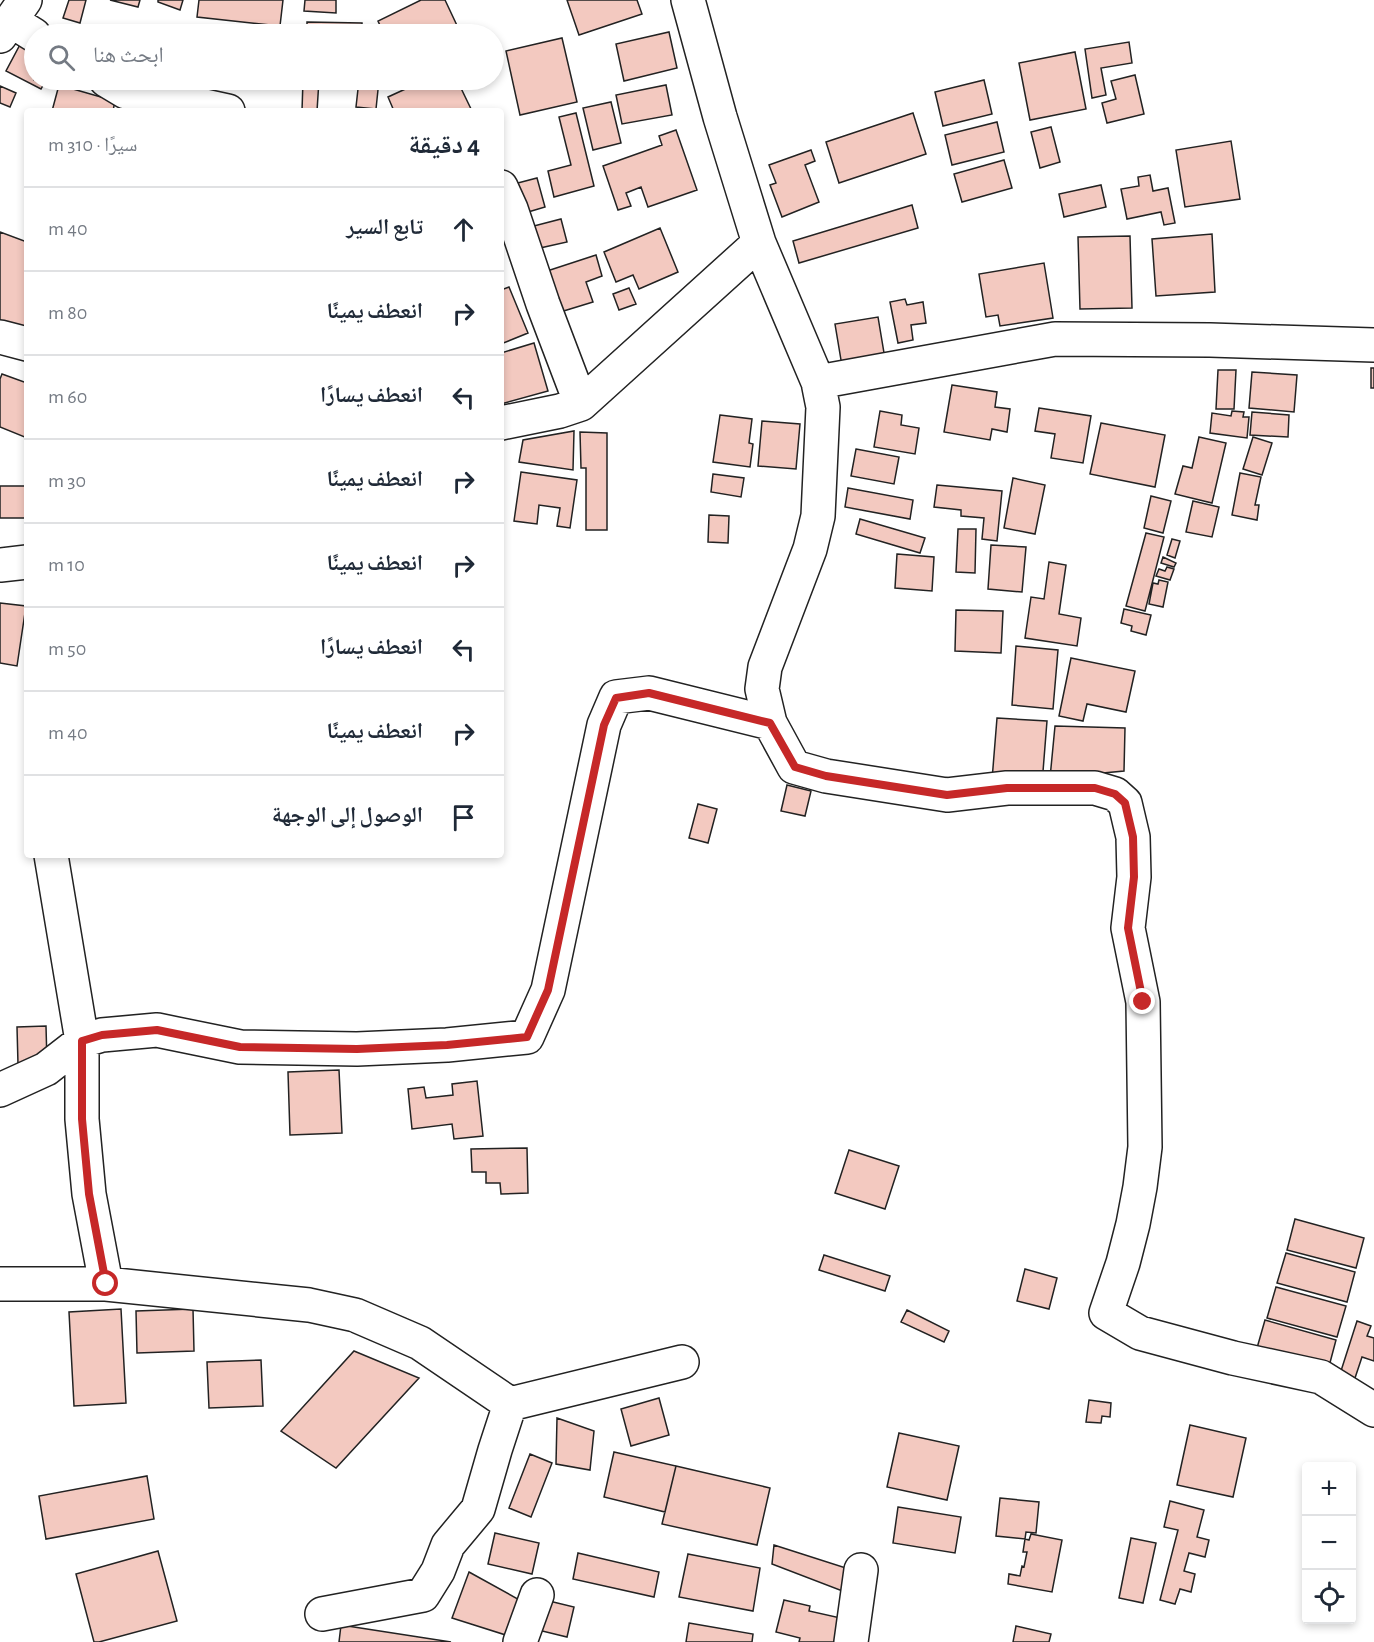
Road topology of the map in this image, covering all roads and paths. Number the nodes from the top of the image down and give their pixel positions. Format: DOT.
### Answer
graph roads {
  1 [pos="688,0"];
  2 [pos="123,90"];
  3 [pos="214,108"];
  4 [pos="504,194"];
  5 [pos="759,243"];
  6 [pos="0,337"];
  7 [pos="24,343"];
  8 [pos="1374,345"];
  9 [pos="818,382"];
  10 [pos="581,404"];
  11 [pos="504,422"];
  12 [pos="24,562"];
  13 [pos="0,565"];
  14 [pos="770,723"];
  15 [pos="52,858"];
  16 [pos="82,1041"];
  17 [pos="0,1090"];
  18 [pos="0,1284"];
  19 [pos="106,1284"];
  20 [pos="682,1362"];
  21 [pos="510,1404"];
  22 [pos="1374,1410"];
  23 [pos="861,1570"];
  24 [pos="537,1595"];
  25 [pos="322,1614"];
  26 [pos="520,1642"];
  27 [pos="850,1642"];
  1 -- 5 [label="street"];
  2 -- 3 [label="street"];
  4 -- 10 [label="street"];
  5 -- 9 [label="street"];
  5 -- 10 [label="street"];
  6 -- 7 [label="street"];
  8 -- 9 [label="street"];
  9 -- 14 [label="street"];
  10 -- 11 [label="street"];
  12 -- 13 [label="street"];
  14 -- 16 [label="street"];
  14 -- 22 [label="street"];
  15 -- 16 [label="street"];
  16 -- 17 [label="street"];
  16 -- 19 [label="street"];
  18 -- 19 [label="street"];
  19 -- 21 [label="street"];
  20 -- 21 [label="street"];
  21 -- 25 [label="street"];
  23 -- 27 [label="street"];
  24 -- 26 [label="street"];
}
